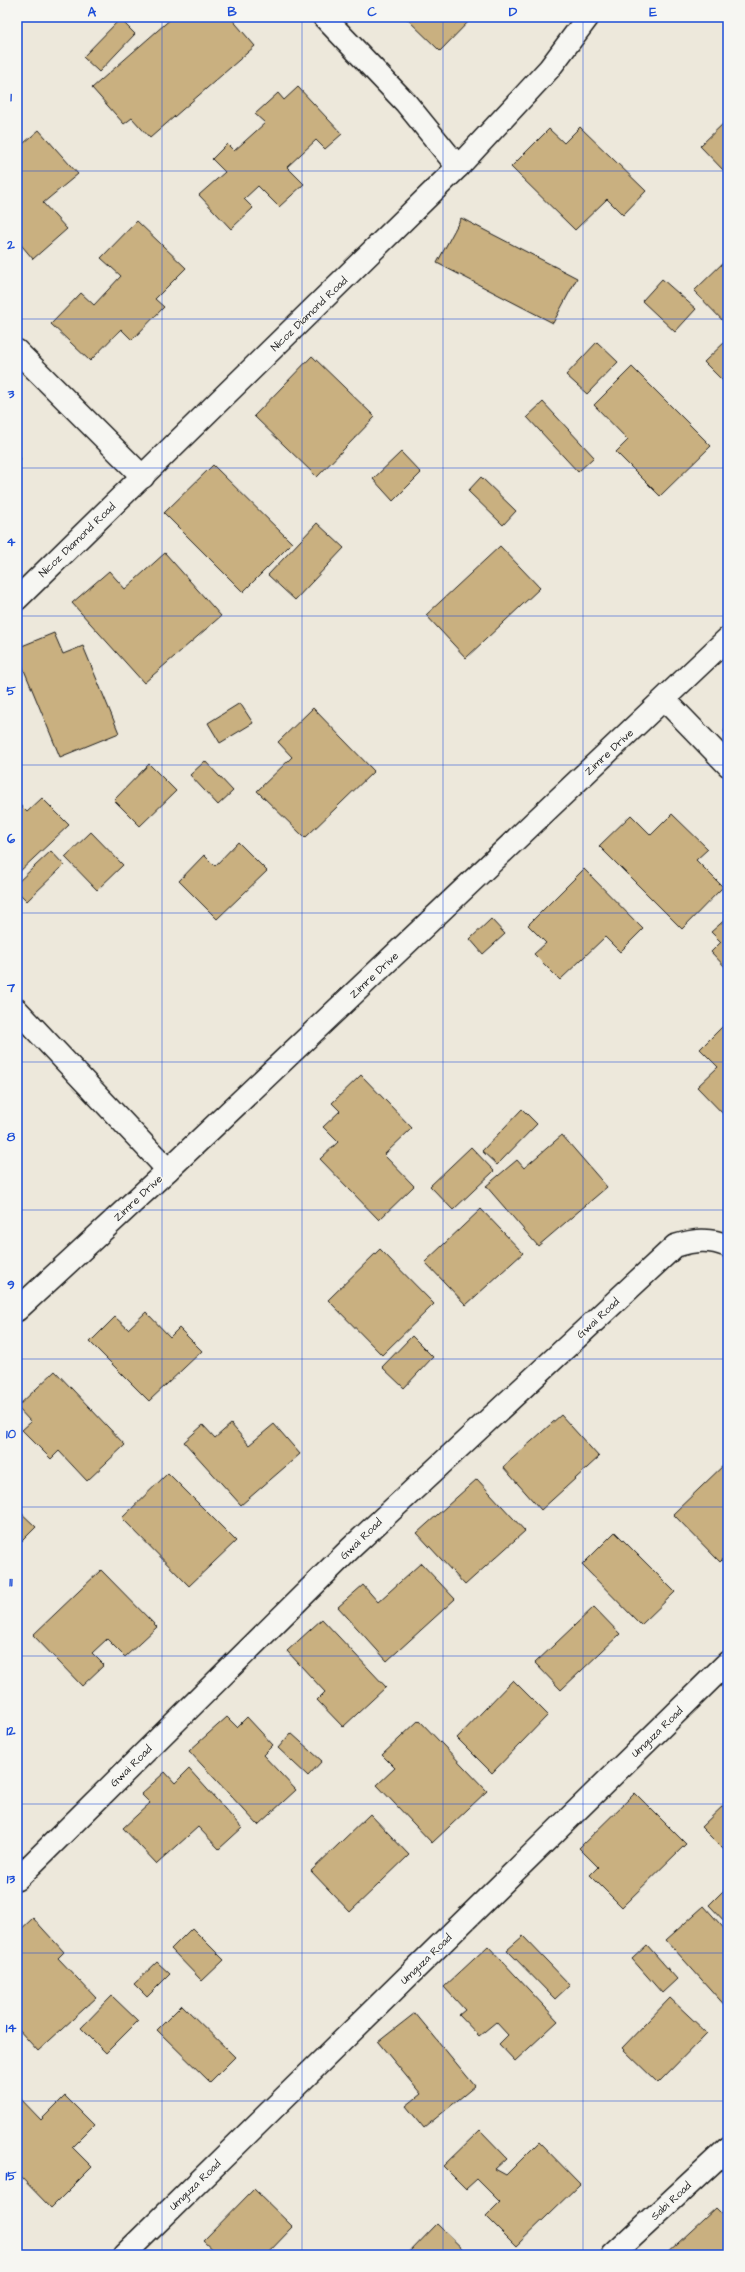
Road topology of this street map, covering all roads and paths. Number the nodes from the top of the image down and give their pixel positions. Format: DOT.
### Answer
graph roads {
  1 [pos="324,17"];
  2 [pos="588,17"];
  3 [pos="458,167"];
  4 [pos="17,351"];
  5 [pos="143,477"];
  6 [pos="17,599"];
  7 [pos="728,638"];
  8 [pos="665,700"];
  9 [pos="728,765"];
  10 [pos="17,1010"];
  11 [pos="168,1170"];
  12 [pos="728,1246"];
  13 [pos="17,1310"];
  14 [pos="728,1662"];
  15 [pos="17,1879"];
  16 [pos="728,2148"];
  17 [pos="124,2255"];
  18 [pos="613,2255"];
  1 -- 3 [label="street"];
  2 -- 3 [label="street, Nicoz Diamond Road"];
  3 -- 5 [label="street, Nicoz Diamond Road"];
  4 -- 5 [label="street"];
  5 -- 6 [label="street, Nicoz Diamond Road"];
  7 -- 8 [label="street, Zimre Drive"];
  8 -- 9 [label="street"];
  8 -- 11 [label="street, Zimre Drive"];
  10 -- 11 [label="street"];
  11 -- 13 [label="street, Zimre Drive"];
  12 -- 15 [label="street, Gwai Road"];
  14 -- 17 [label="street, Umguza Road"];
  16 -- 18 [label="street, Sabi Road"];
}
